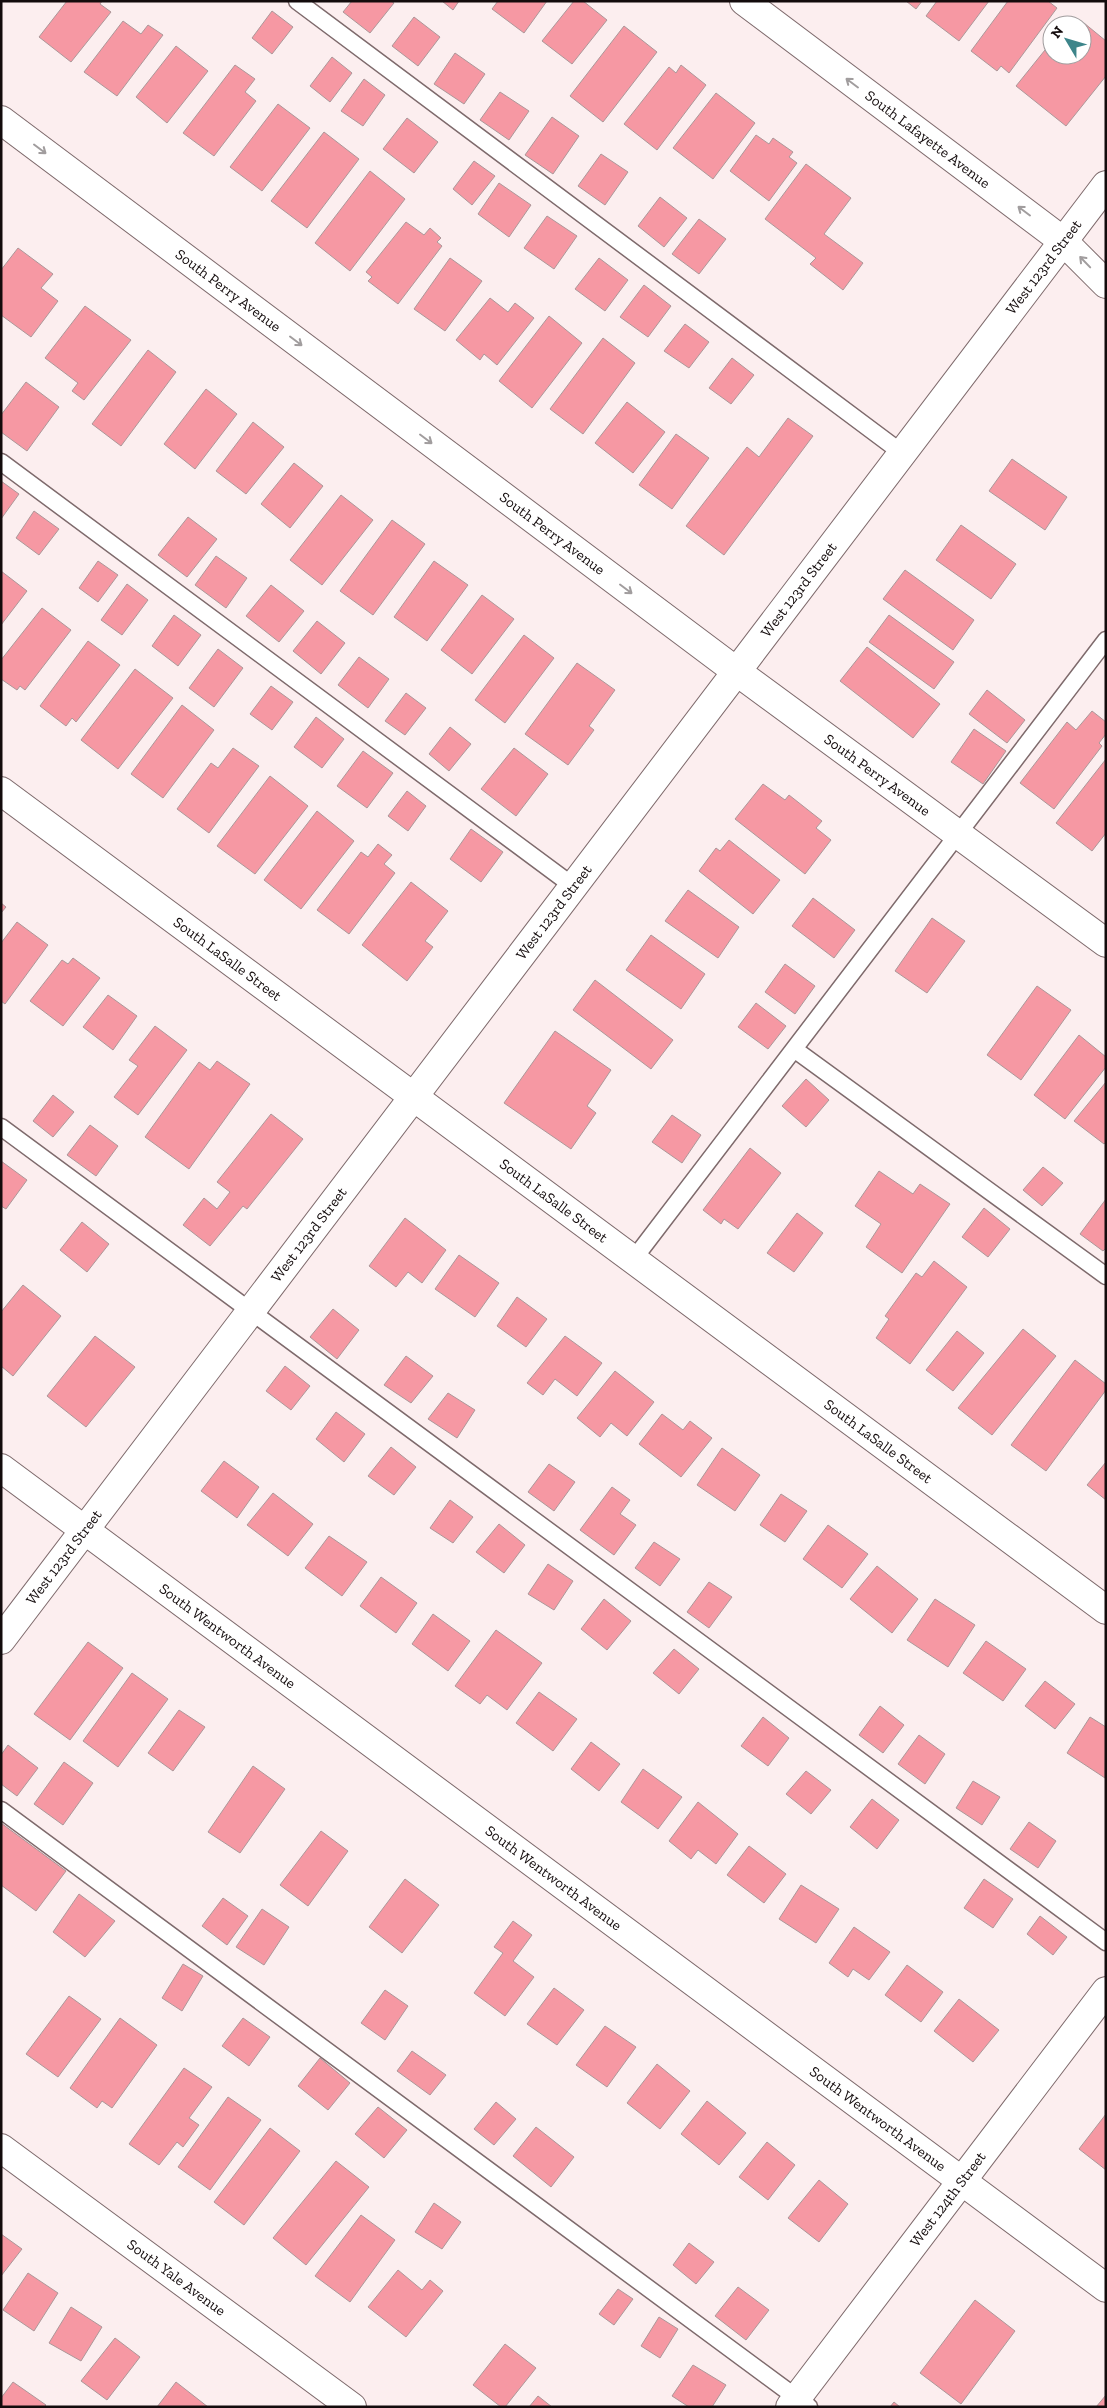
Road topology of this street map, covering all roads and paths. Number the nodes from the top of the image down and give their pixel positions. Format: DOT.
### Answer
graph roads {
  1 [pos="296,1"];
  2 [pos="744,1"];
  3 [pos="1,120"];
  4 [pos="1106,185"];
  5 [pos="1063,241"];
  6 [pos="1106,284"];
  7 [pos="902,453"];
  8 [pos="1,462"];
  9 [pos="1106,640"];
  10 [pos="736,671"];
  11 [pos="1,791"];
  12 [pos="957,834"];
  13 [pos="573,886"];
  14 [pos="1106,943"];
  15 [pos="794,1049"];
  16 [pos="413,1096"];
  17 [pos="1,1127"];
  18 [pos="633,1260"];
  19 [pos="1106,1276"];
  20 [pos="250,1310"];
  21 [pos="1,1468"];
  22 [pos="84,1530"];
  23 [pos="1106,1610"];
  24 [pos="1,1640"];
  25 [pos="1,1810"];
  26 [pos="1106,1942"];
  27 [pos="1106,1991"];
  28 [pos="1,2148"];
  29 [pos="962,2181"];
  30 [pos="1106,2288"];
  31 [pos="799,2404"];
  32 [pos="352,2407"];
  1 -- 7 [label="lane"];
  5 -- 2 [label="street, South Lafayette Avenue, one-way"];
  3 -- 10 [label="street, South Perry Avenue, one-way"];
  4 -- 5 [label="street, West 123rd Street"];
  6 -- 5 [label="street, South Lafayette Avenue, one-way"];
  5 -- 7 [label="street, West 123rd Street"];
  7 -- 10 [label="street, West 123rd Street"];
  8 -- 13 [label="lane"];
  9 -- 12 [label="lane"];
  10 -- 12 [label="street, South Perry Avenue"];
  10 -- 13 [label="street, West 123rd Street"];
  11 -- 16 [label="street, South LaSalle Street"];
  12 -- 14 [label="street, South Perry Avenue"];
  12 -- 15 [label="lane"];
  13 -- 16 [label="street, West 123rd Street"];
  15 -- 18 [label="lane"];
  15 -- 19 [label="lane"];
  16 -- 18 [label="street, South LaSalle Street"];
  16 -- 20 [label="street, West 123rd Street"];
  17 -- 20 [label="lane"];
  18 -- 23 [label="street, South LaSalle Street"];
  20 -- 22 [label="street, West 123rd Street"];
  20 -- 26 [label="lane"];
  21 -- 22 [label="street, South Wentworth Avenue"];
  22 -- 24 [label="street, West 123rd Street"];
  22 -- 29 [label="street, South Wentworth Avenue"];
  25 -- 31 [label="lane"];
  27 -- 29 [label="street, West 124th Street"];
  28 -- 32 [label="street, South Yale Avenue"];
  29 -- 30 [label="street, South Wentworth Avenue"];
  29 -- 31 [label="street, West 124th Street"];
}
